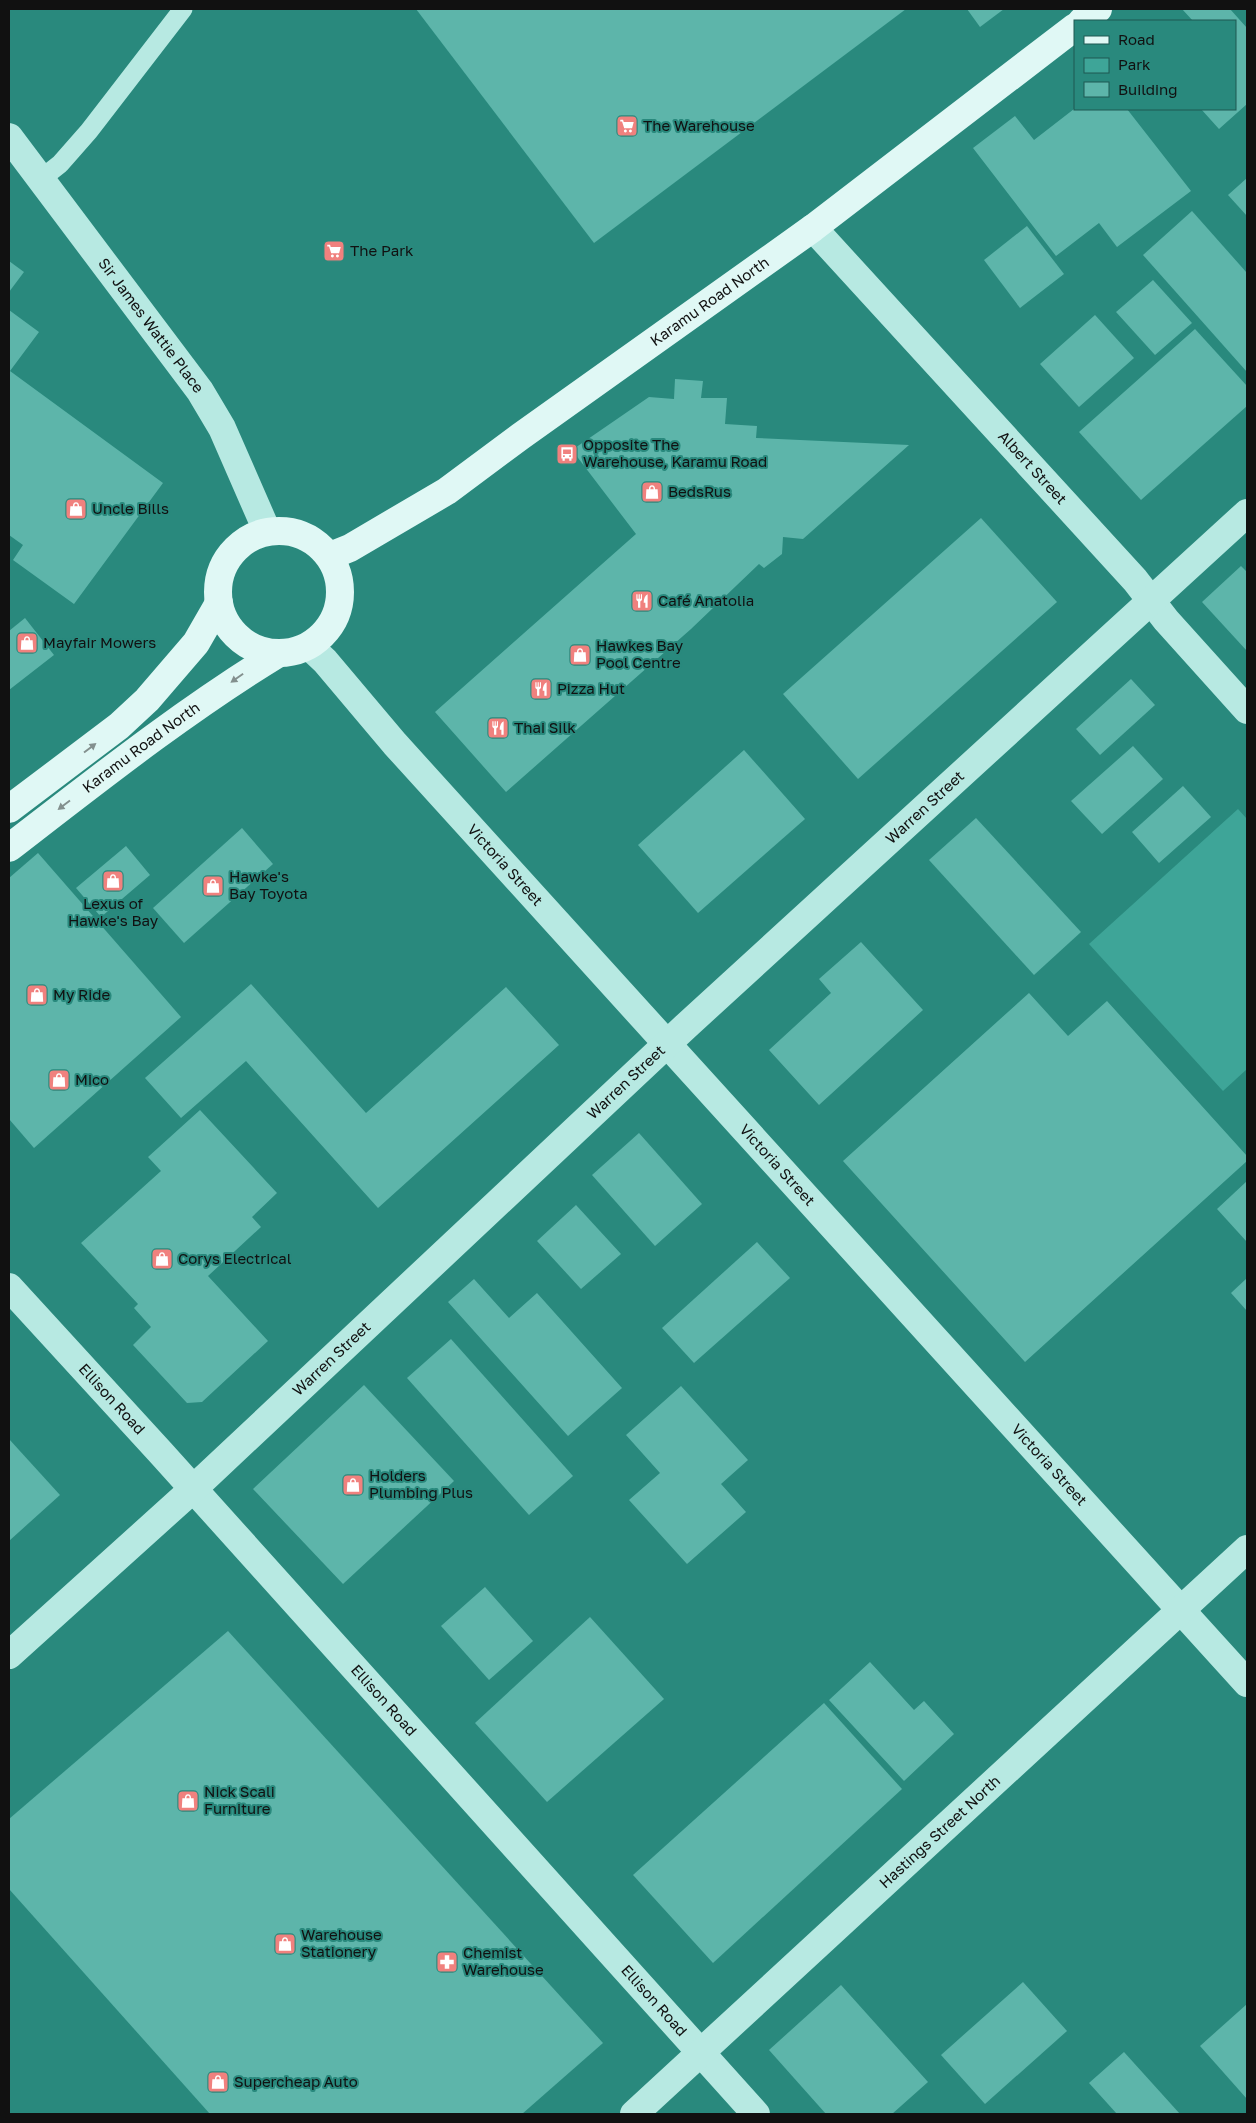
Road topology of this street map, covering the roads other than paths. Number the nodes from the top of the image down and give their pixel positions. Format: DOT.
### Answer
graph roads {
  1 [pos="183,9"];
  2 [pos="1098,9"];
  3 [pos="1083,20"];
  4 [pos="1074,28"];
  5 [pos="9,136"];
  6 [pos="41,179"];
  7 [pos="813,228"];
  8 [pos="1247,513"];
  9 [pos="267,531"];
  10 [pos="330,556"];
  11 [pos="1152,602"];
  12 [pos="218,603"];
  13 [pos="309,646"];
  14 [pos="279,653"];
  15 [pos="1247,710"];
  16 [pos="9,809"];
  17 [pos="9,848"];
  18 [pos="668,1044"];
  19 [pos="9,1287"];
  20 [pos="192,1490"];
  21 [pos="1247,1550"];
  22 [pos="1180,1611"];
  23 [pos="9,1654"];
  24 [pos="1247,1683"];
  25 [pos="700,2053"];
  26 [pos="634,2114"];
  27 [pos="756,2114"];
  1 -- 6 [label="lane"];
  2 -- 3 [label="main road"];
  4 -- 7 [label="main road, Karamu Road North"];
  5 -- 6 [label="street, Sir James Wattie Place"];
  6 -- 9 [label="street, Sir James Wattie Place"];
  7 -- 10 [label="main road, Karamu Road North"];
  7 -- 11 [label="street, Albert Street"];
  8 -- 11 [label="street, Warren Street"];
  9 -- 10 [label="main road"];
  9 -- 12 [label="main road"];
  10 -- 13 [label="main road"];
  11 -- 15 [label="street, Albert Street"];
  11 -- 18 [label="street, Warren Street"];
  12 -- 14 [label="main road"];
  16 -- 12 [label="main road, Karamu Road North, one-way"];
  13 -- 14 [label="main road"];
  13 -- 18 [label="street, Victoria Street"];
  14 -- 17 [label="main road, Karamu Road North, one-way"];
  18 -- 20 [label="street, Warren Street"];
  18 -- 22 [label="street, Victoria Street"];
  19 -- 20 [label="street, Ellison Road"];
  20 -- 23 [label="street, Warren Street"];
  20 -- 25 [label="street, Ellison Road"];
  21 -- 22 [label="street, Hastings Street North"];
  22 -- 24 [label="street, Victoria Street"];
  22 -- 25 [label="street, Hastings Street North"];
  25 -- 26 [label="street, Hastings Street North"];
  25 -- 27 [label="street, Ellison Road"];
}
